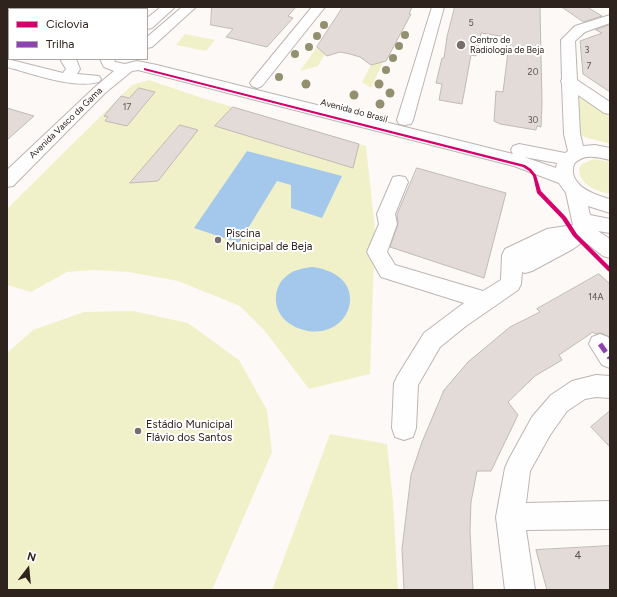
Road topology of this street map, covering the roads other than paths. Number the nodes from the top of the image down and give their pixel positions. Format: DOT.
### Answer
graph roads {
  1 [pos="169,7"];
  2 [pos="190,7"];
  3 [pos="319,7"];
  4 [pos="438,7"];
  5 [pos="601,7"];
  6 [pos="610,12"];
  7 [pos="610,19"];
  8 [pos="148,24"];
  9 [pos="148,43"];
  10 [pos="68,60"];
  11 [pos="107,61"];
  12 [pos="139,62"];
  13 [pos="7,63"];
  14 [pos="67,78"];
  15 [pos="94,79"];
  16 [pos="568,80"];
  17 [pos="257,83"];
  18 [pos="610,110"];
  19 [pos="405,120"];
  20 [pos="610,154"];
  21 [pos="572,156"];
  22 [pos="7,168"];
  23 [pos="7,181"];
  24 [pos="399,182"];
  25 [pos="570,184"];
  26 [pos="610,206"];
  27 [pos="583,226"];
  28 [pos="610,226"];
  29 [pos="610,250"];
  30 [pos="485,302"];
  31 [pos="610,387"];
  32 [pos="404,428"];
  33 [pos="610,515"];
  34 [pos="510,517"];
  35 [pos="520,590"];
  1 -- 8 [label="street"];
  2 -- 9 [label="street"];
  3 -- 17 [label="street"];
  4 -- 19 [label="street"];
  5 -- 6 [label="street"];
  7 -- 16 [label="street"];
  10 -- 14 [label="street"];
  11 -- 12 [label="street"];
  11 -- 15 [label="street, Avenida Vasco da Gama"];
  12 -- 17 [label="street, Avenida do Brasil"];
  12 -- 23 [label="street, Avenida Vasco da Gama"];
  12 -- 25 [label="street, Avenida do Brasil"];
  13 -- 14 [label="street"];
  14 -- 15 [label="street"];
  15 -- 22 [label="street, Avenida Vasco da Gama"];
  16 -- 18 [label="street"];
  16 -- 21 [label="street"];
  17 -- 19 [label="street, Avenida do Brasil"];
  19 -- 21 [label="street, Avenida do Brasil"];
  20 -- 21 [label="street, Avenida do Brasil"];
  21 -- 25 [label="street"];
  24 -- 30 [label="street"];
  25 -- 26 [label="street, Avenida do Brasil"];
  25 -- 27 [label="street"];
  27 -- 28 [label="street"];
  27 -- 29 [label="street"];
  27 -- 30 [label="street"];
  30 -- 32 [label="street"];
  31 -- 34 [label="street"];
  33 -- 34 [label="street"];
  34 -- 35 [label="street"];
}
